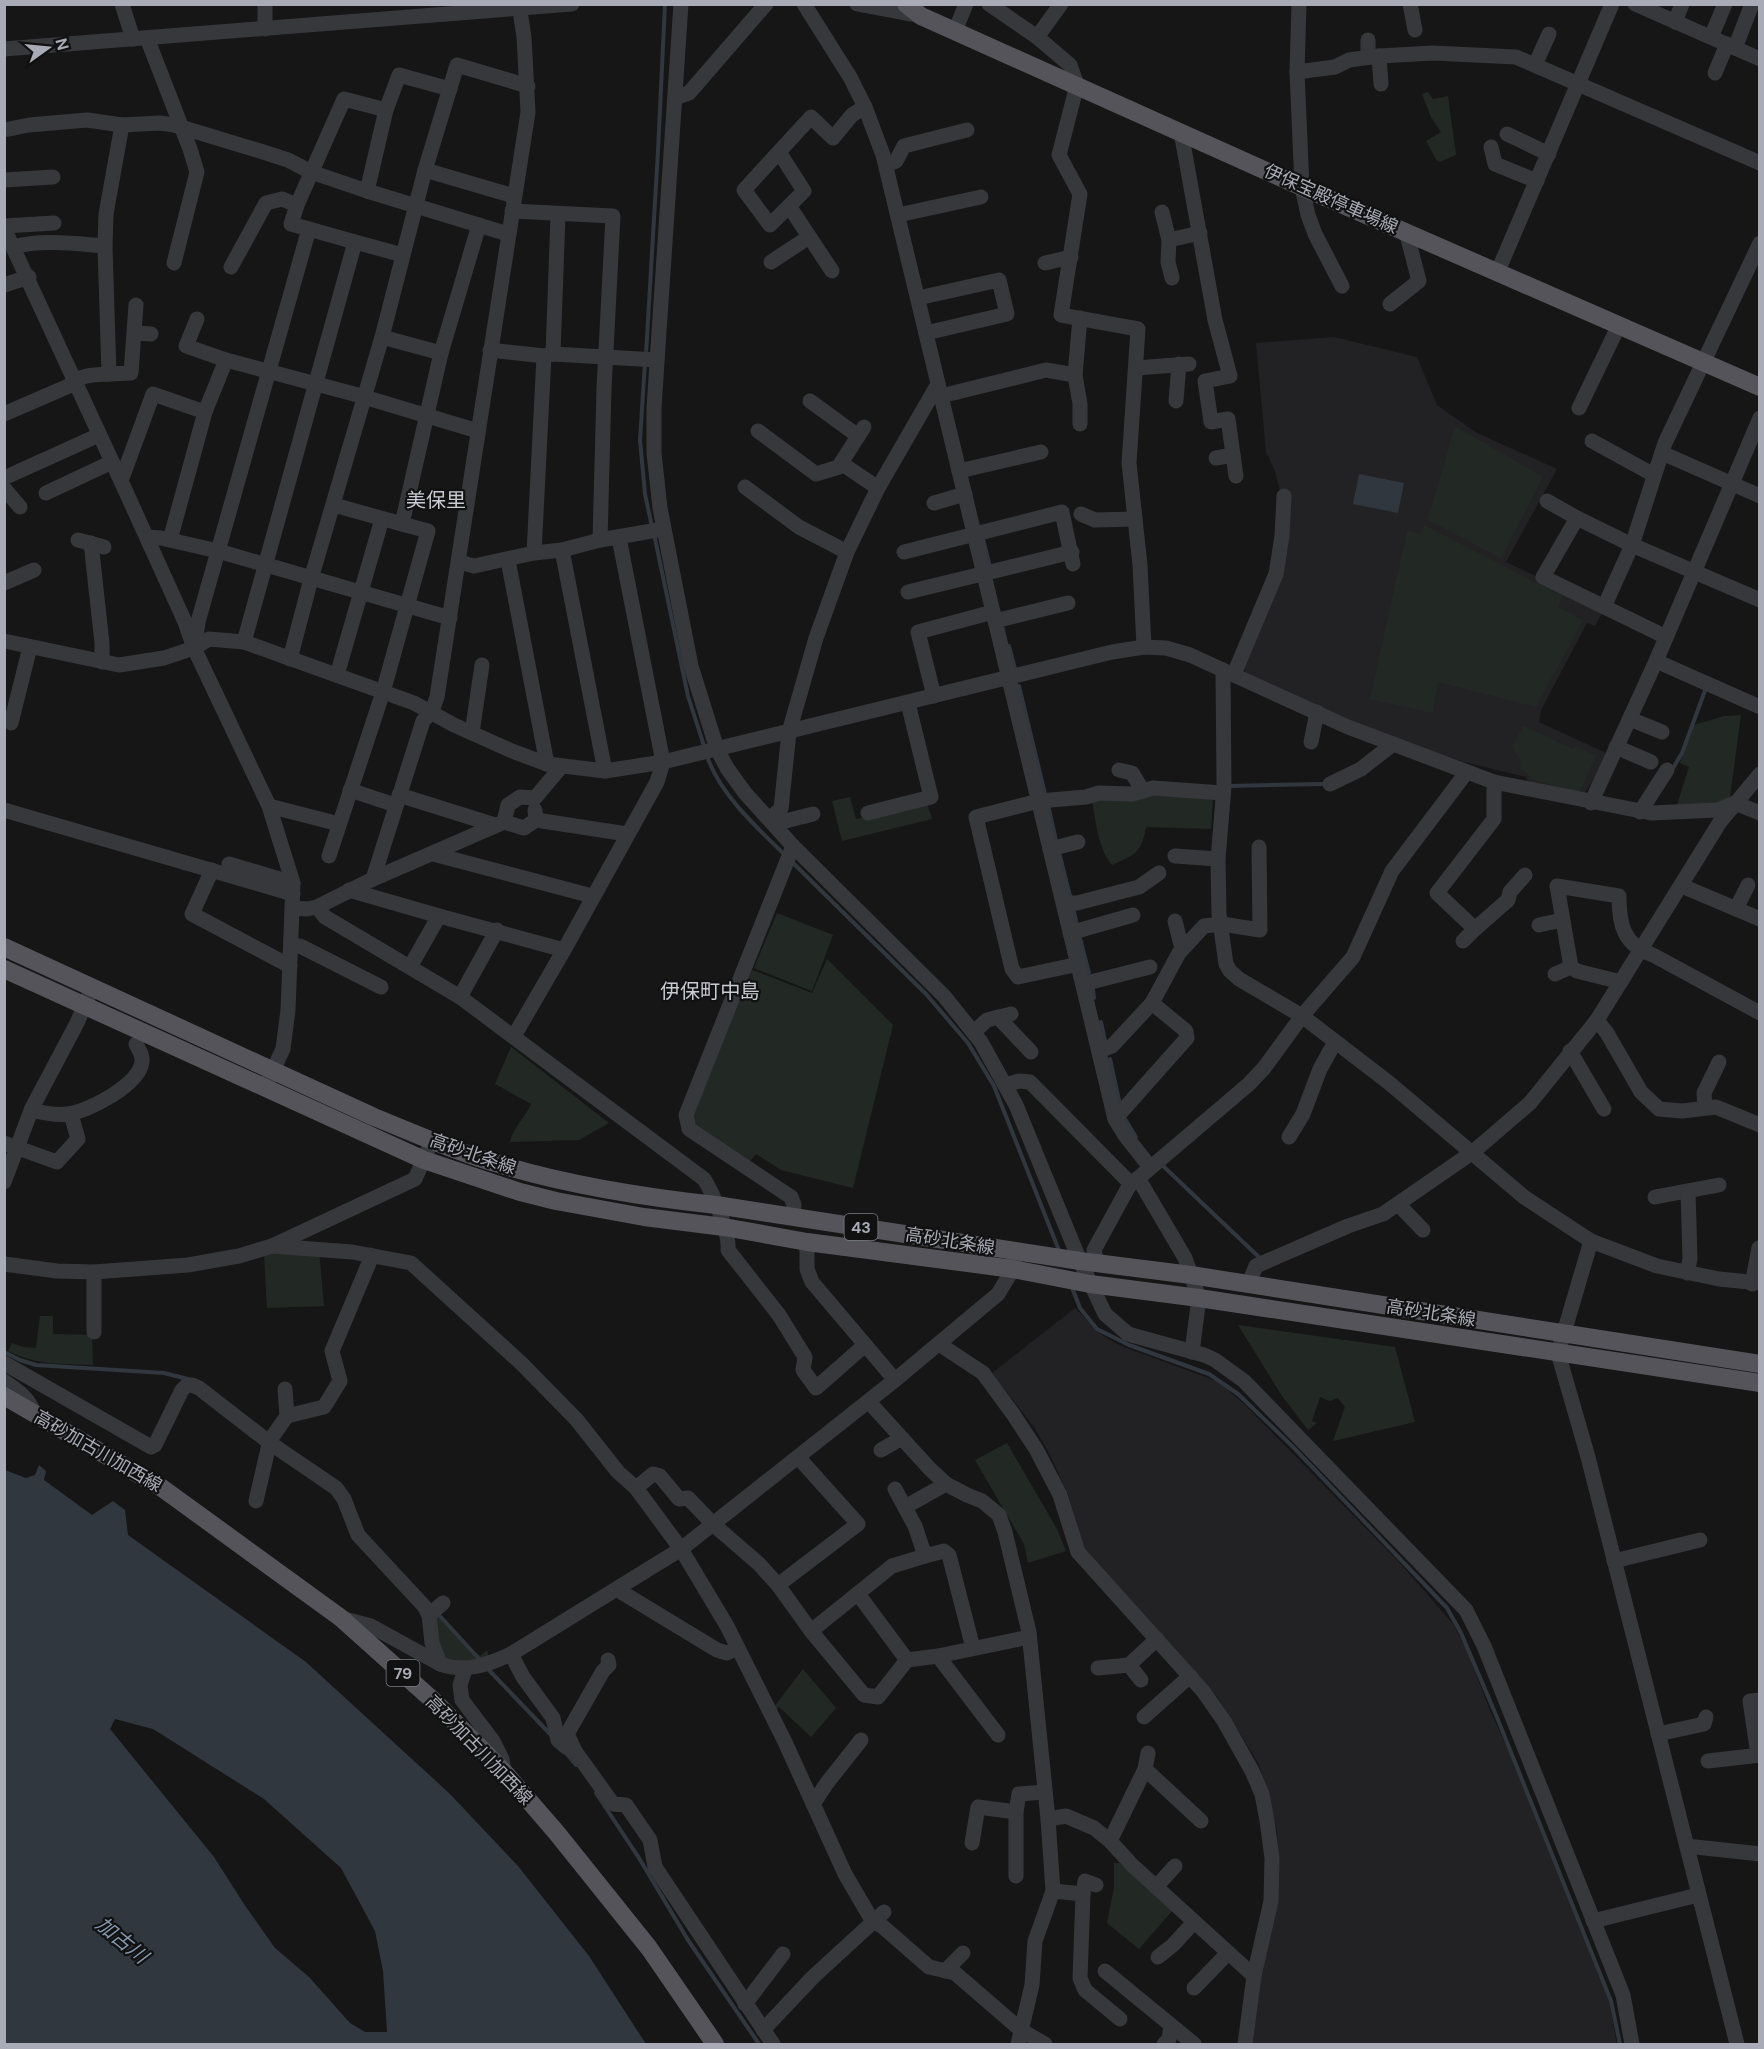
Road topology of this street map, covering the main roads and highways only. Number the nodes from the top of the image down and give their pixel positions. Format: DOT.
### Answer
graph roads {
  1 [pos="906,4"];
  2 [pos="1760,387"];
  3 [pos="4,947"];
  4 [pos="4,969"];
  5 [pos="1760,1364"];
  6 [pos="1760,1383"];
  7 [pos="4,1396"];
  8 [pos="715,2044"];
  1 -- 2 [label="main road, 伊保宝殿停車場線"];
  3 -- 5 [label="main road, 高砂北条線 / 43"];
  4 -- 6 [label="main road, 高砂北条線 / 43"];
  7 -- 8 [label="main road, 高砂加古川加西線 / 79"];
}
